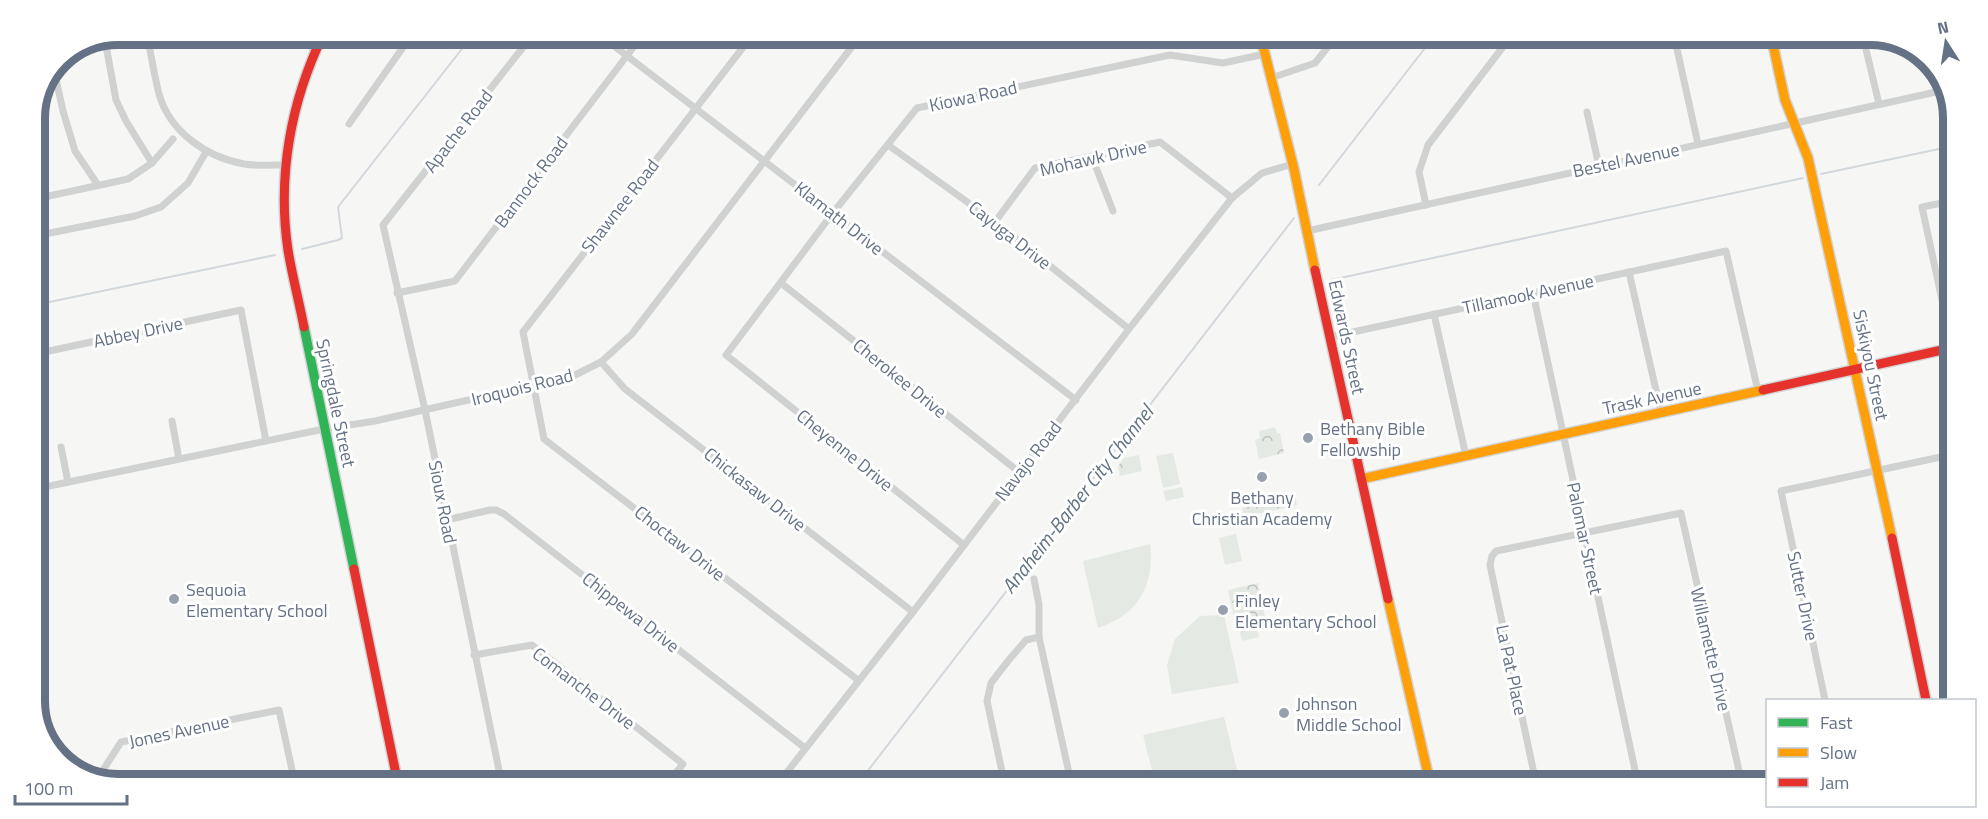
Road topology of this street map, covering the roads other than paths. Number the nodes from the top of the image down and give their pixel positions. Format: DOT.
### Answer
graph roads {
  1 [pos="149,45"];
  2 [pos="311,45"];
  3 [pos="317,45"];
  4 [pos="405,45"];
  5 [pos="525,45"];
  6 [pos="613,45"];
  7 [pos="635,45"];
  8 [pos="745,45"];
  9 [pos="853,45"];
  10 [pos="1263,45"];
  11 [pos="1329,45"];
  12 [pos="1504,45"];
  13 [pos="1676,45"];
  14 [pos="1773,45"];
  15 [pos="1865,45"];
  16 [pos="106,46"];
  17 [pos="313,53"];
  18 [pos="1265,54"];
  19 [pos="627,56"];
  20 [pos="1271,78"];
  21 [pos="56,79"];
  22 [pos="1938,92"];
  23 [pos="1879,104"];
  24 [pos="695,109"];
  25 [pos="1587,112"];
  26 [pos="1794,123"];
  27 [pos="349,124"];
  28 [pos="173,139"];
  29 [pos="1698,144"];
  30 [pos="888,146"];
  31 [pos="206,152"];
  32 [pos="1092,157"];
  33 [pos="764,160"];
  34 [pos="152,163"];
  35 [pos="1293,164"];
  36 [pos="285,165"];
  37 [pos="1599,166"];
  38 [pos="98,186"];
  39 [pos="45,197"];
  40 [pos="1232,198"];
  41 [pos="1943,203"];
  42 [pos="1426,205"];
  43 [pos="1113,211"];
  44 [pos="832,214"];
  45 [pos="995,222"];
  46 [pos="383,225"];
  47 [pos="1307,231"];
  48 [pos="45,234"];
  49 [pos="1629,272"];
  50 [pos="782,283"];
  51 [pos="1533,292"];
  52 [pos="397,293"];
  53 [pos="1943,305"];
  54 [pos="1434,314"];
  55 [pos="1129,329"];
  56 [pos="1330,337"];
  57 [pos="1943,350"];
  58 [pos="45,352"];
  59 [pos="726,355"];
  60 [pos="601,362"];
  61 [pos="1856,369"];
  62 [pos="534,387"];
  63 [pos="1758,391"];
  64 [pos="1076,400"];
  65 [pos="425,410"];
  66 [pos="1661,412"];
  67 [pos="172,420"];
  68 [pos="324,429"];
  69 [pos="1563,434"];
  70 [pos="266,441"];
  71 [pos="61,447"];
  72 [pos="1466,456"];
  73 [pos="1943,457"];
  74 [pos="179,459"];
  75 [pos="1876,471"];
  76 [pos="1019,472"];
  77 [pos="1361,479"];
  78 [pos="68,482"];
  79 [pos="45,487"];
  80 [pos="446,520"];
  81 [pos="1584,533"];
  82 [pos="964,545"];
  83 [pos="1034,579"];
  84 [pos="913,612"];
  85 [pos="1039,637"];
  86 [pos="474,655"];
  87 [pos="858,680"];
  88 [pos="1825,699"];
  89 [pos="1926,699"];
  90 [pos="805,748"];
  91 [pos="102,772"];
  92 [pos="293,774"];
  93 [pos="396,774"];
  94 [pos="500,774"];
  95 [pos="674,774"];
  96 [pos="785,774"];
  97 [pos="1002,774"];
  98 [pos="1069,774"];
  99 [pos="1428,774"];
  100 [pos="1534,774"];
  101 [pos="1636,774"];
  102 [pos="1740,774"];
  1 -- 31 [label="street"];
  2 -- 17 [label="street"];
  3 -- 17 [label="street, Springdale Street"];
  4 -- 27 [label="street"];
  5 -- 46 [label="street, Apache Road"];
  6 -- 19 [label="street, Klamath Drive"];
  7 -- 19 [label="street, Bannock Road"];
  8 -- 24 [label="street, Shawnee Road"];
  9 -- 33 [label="street, Iroquois Road"];
  10 -- 18 [label="street, Edwards Street"];
  11 -- 20 [label="street"];
  12 -- 42 [label="street"];
  13 -- 29 [label="street"];
  14 -- 26 [label="street, Siskiyou Street"];
  15 -- 23 [label="street"];
  16 -- 34 [label="street"];
  17 -- 36 [label="street, Springdale Street"];
  18 -- 20 [label="street, Edwards Street"];
  18 -- 30 [label="street, Kiowa Road"];
  19 -- 24 [label="street, Klamath Drive"];
  19 -- 52 [label="street, Bannock Road"];
  20 -- 35 [label="street, Edwards Street"];
  21 -- 38 [label="street"];
  22 -- 23 [label="street, Bestel Avenue"];
  23 -- 26 [label="street, Bestel Avenue"];
  24 -- 33 [label="street, Klamath Drive"];
  24 -- 62 [label="street, Shawnee Road"];
  25 -- 37 [label="street"];
  26 -- 29 [label="street, Bestel Avenue"];
  26 -- 61 [label="street, Siskiyou Street"];
  28 -- 34 [label="street"];
  29 -- 37 [label="street, Bestel Avenue"];
  30 -- 44 [label="street, Kiowa Road"];
  30 -- 45 [label="street, Cayuga Drive"];
  31 -- 36 [label="street"];
  31 -- 48 [label="street"];
  32 -- 40 [label="street, Mohawk Drive"];
  32 -- 43 [label="street"];
  32 -- 45 [label="street, Mohawk Drive"];
  33 -- 44 [label="street, Klamath Drive"];
  33 -- 60 [label="street, Iroquois Road"];
  34 -- 38 [label="street"];
  35 -- 40 [label="street, Navajo Road"];
  35 -- 47 [label="street, Edwards Street"];
  36 -- 68 [label="street, Springdale Street"];
  37 -- 42 [label="street, Bestel Avenue"];
  38 -- 39 [label="street"];
  40 -- 55 [label="street, Navajo Road"];
  41 -- 53 [label="street"];
  42 -- 47 [label="street, Bestel Avenue"];
  44 -- 50 [label="street, Kiowa Road"];
  44 -- 64 [label="street, Klamath Drive"];
  45 -- 55 [label="street, Cayuga Drive"];
  46 -- 52 [label="street, Sioux Road"];
  47 -- 56 [label="street, Edwards Street"];
  49 -- 51 [label="street, Tillamook Avenue"];
  49 -- 63 [label="street, Tillamook Avenue"];
  49 -- 66 [label="street"];
  50 -- 59 [label="street, Kiowa Road"];
  50 -- 76 [label="street, Cherokee Drive"];
  51 -- 54 [label="street, Tillamook Avenue"];
  51 -- 69 [label="street, Palomar Street"];
  52 -- 65 [label="street, Sioux Road"];
  54 -- 56 [label="street, Tillamook Avenue"];
  54 -- 72 [label="street"];
  55 -- 64 [label="street, Navajo Road"];
  56 -- 77 [label="street, Edwards Street"];
  57 -- 61 [label="street, Trask Avenue"];
  58 -- 70 [label="street, Abbey Drive"];
  59 -- 82 [label="street, Cheyenne Drive"];
  60 -- 62 [label="street, Iroquois Road"];
  60 -- 84 [label="street, Chickasaw Drive"];
  61 -- 63 [label="street, Trask Avenue"];
  61 -- 75 [label="street, Siskiyou Street"];
  62 -- 65 [label="street, Iroquois Road"];
  62 -- 87 [label="street, Choctaw Drive"];
  63 -- 66 [label="street, Trask Avenue"];
  64 -- 76 [label="street, Navajo Road"];
  65 -- 68 [label="street, Iroquois Road"];
  65 -- 80 [label="street, Sioux Road"];
  66 -- 69 [label="street, Trask Avenue"];
  67 -- 74 [label="street"];
  68 -- 70 [label="street, Iroquois Road"];
  68 -- 93 [label="street, Springdale Street"];
  69 -- 72 [label="street, Trask Avenue"];
  69 -- 81 [label="street, Palomar Street"];
  70 -- 74 [label="street, Iroquois Road"];
  71 -- 78 [label="street"];
  72 -- 77 [label="street, Trask Avenue"];
  73 -- 75 [label="street"];
  74 -- 78 [label="street, Iroquois Road"];
  75 -- 88 [label="street, Sutter Drive"];
  75 -- 89 [label="street, Siskiyou Street"];
  76 -- 82 [label="street, Navajo Road"];
  77 -- 99 [label="street, Edwards Street"];
  78 -- 79 [label="street, Iroquois Road"];
  80 -- 86 [label="street, Sioux Road"];
  80 -- 90 [label="street, Chippewa Drive"];
  81 -- 100 [label="street, La Pat Place"];
  81 -- 101 [label="street, Palomar Street"];
  81 -- 102 [label="street, Willamette Drive"];
  82 -- 84 [label="street, Navajo Road"];
  83 -- 85 [label="street"];
  84 -- 87 [label="street, Navajo Road"];
  85 -- 97 [label="street"];
  85 -- 98 [label="street"];
  86 -- 94 [label="street, Sioux Road"];
  86 -- 95 [label="street, Comanche Drive"];
  87 -- 90 [label="street, Navajo Road"];
  90 -- 96 [label="street, Navajo Road"];
  91 -- 92 [label="street, Jones Avenue"];
}
